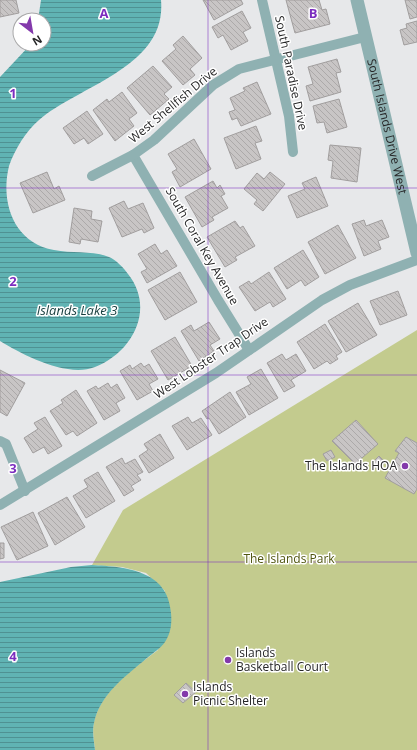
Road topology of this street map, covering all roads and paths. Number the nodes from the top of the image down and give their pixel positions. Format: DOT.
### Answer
graph roads {
  1 [pos="262,0"];
  2 [pos="357,0"];
  3 [pos="365,37"];
  4 [pos="276,59"];
  5 [pos="292,152"];
  6 [pos="133,155"];
  7 [pos="92,176"];
  8 [pos="417,253"];
  9 [pos="417,260"];
  10 [pos="249,350"];
  11 [pos="0,441"];
  12 [pos="26,491"];
  13 [pos="0,505"];
  1 -- 4 [label="street, South Paradise Drive"];
  2 -- 3 [label="street, South Islands Drive West"];
  3 -- 4 [label="street, West Shellfish Drive"];
  3 -- 8 [label="street, South Islands Drive West"];
  4 -- 5 [label="street, South Paradise Drive"];
  4 -- 6 [label="street, West Shellfish Drive"];
  6 -- 7 [label="street, West Shellfish Drive"];
  6 -- 10 [label="street, South Coral Key Avenue"];
  9 -- 10 [label="street, West Lobster Trap Drive"];
  10 -- 12 [label="street, West Lobster Trap Drive"];
  11 -- 12 [label="street"];
  12 -- 13 [label="street, West Lobster Trap Drive"];
}
